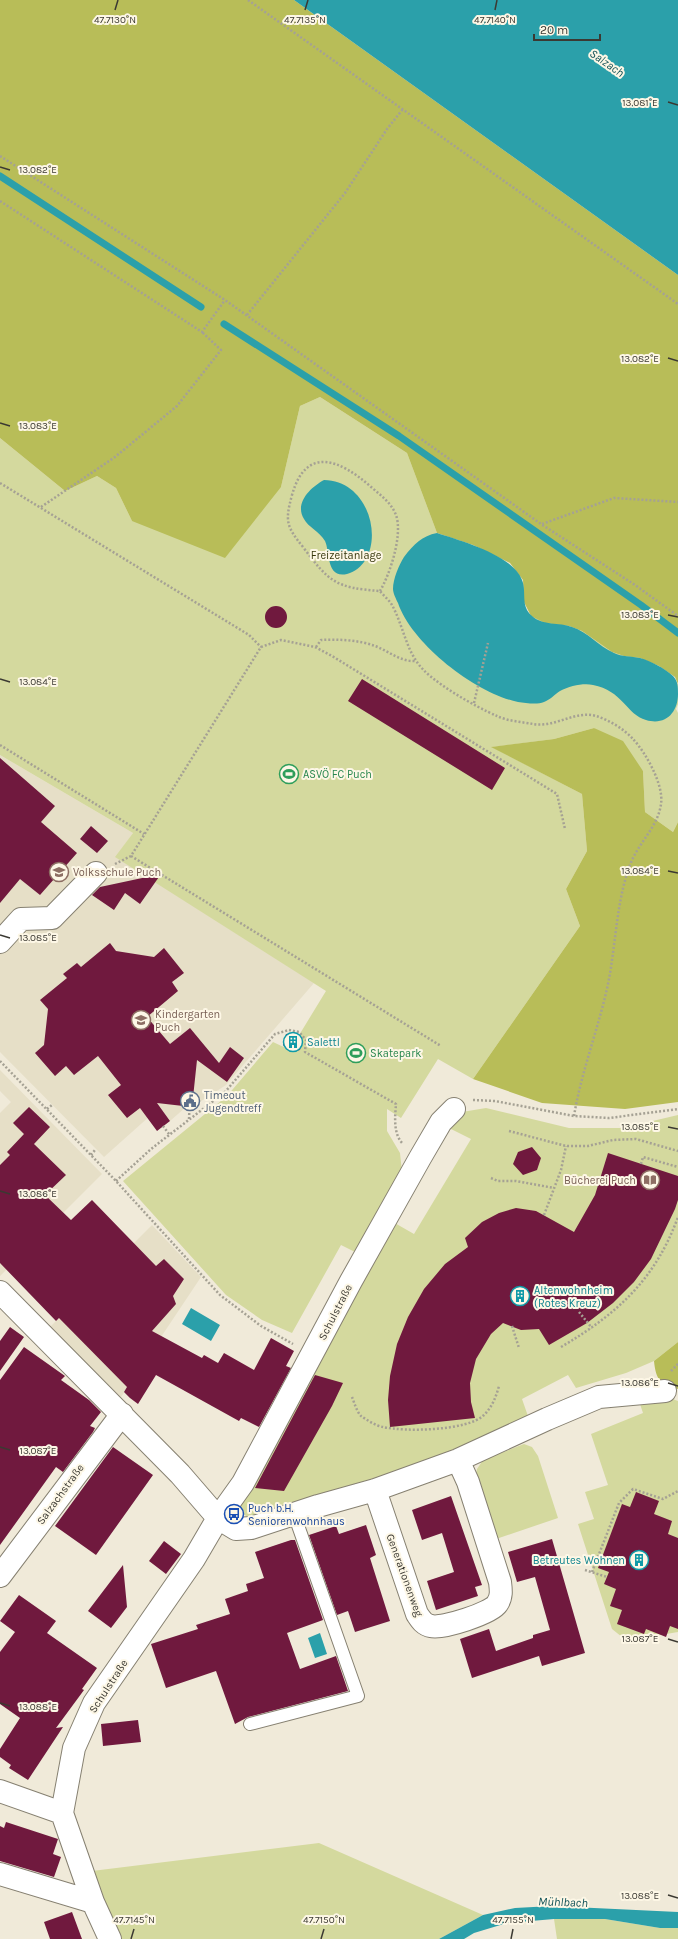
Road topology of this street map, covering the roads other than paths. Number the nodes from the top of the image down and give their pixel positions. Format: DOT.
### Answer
graph roads {
  1 [pos="96,873"];
  2 [pos="0,942"];
  3 [pos="454,1109"];
  4 [pos="0,1292"];
  5 [pos="665,1391"];
  6 [pos="122,1414"];
  7 [pos="458,1460"];
  8 [pos="375,1490"];
  9 [pos="294,1514"];
  10 [pos="218,1518"];
  11 [pos="0,1576"];
  12 [pos="250,1724"];
  13 [pos="0,1791"];
  14 [pos="62,1813"];
  15 [pos="0,1874"];
  16 [pos="93,1902"];
  17 [pos="110,1939"];
  1 -- 2 [label="street"];
  3 -- 10 [label="street, Schulstraße"];
  4 -- 6 [label="street"];
  5 -- 7 [label="street"];
  6 -- 10 [label="street"];
  6 -- 11 [label="street, Salzachstraße"];
  7 -- 8 [label="street"];
  7 -- 8 [label="street, Generationenweg"];
  8 -- 9 [label="street"];
  9 -- 10 [label="street"];
  9 -- 12 [label="lane"];
  10 -- 14 [label="street, Schulstraße"];
  13 -- 14 [label="street"];
  14 -- 16 [label="street, Schulstraße"];
  15 -- 16 [label="street"];
  16 -- 17 [label="street, Schulstraße"];
}
